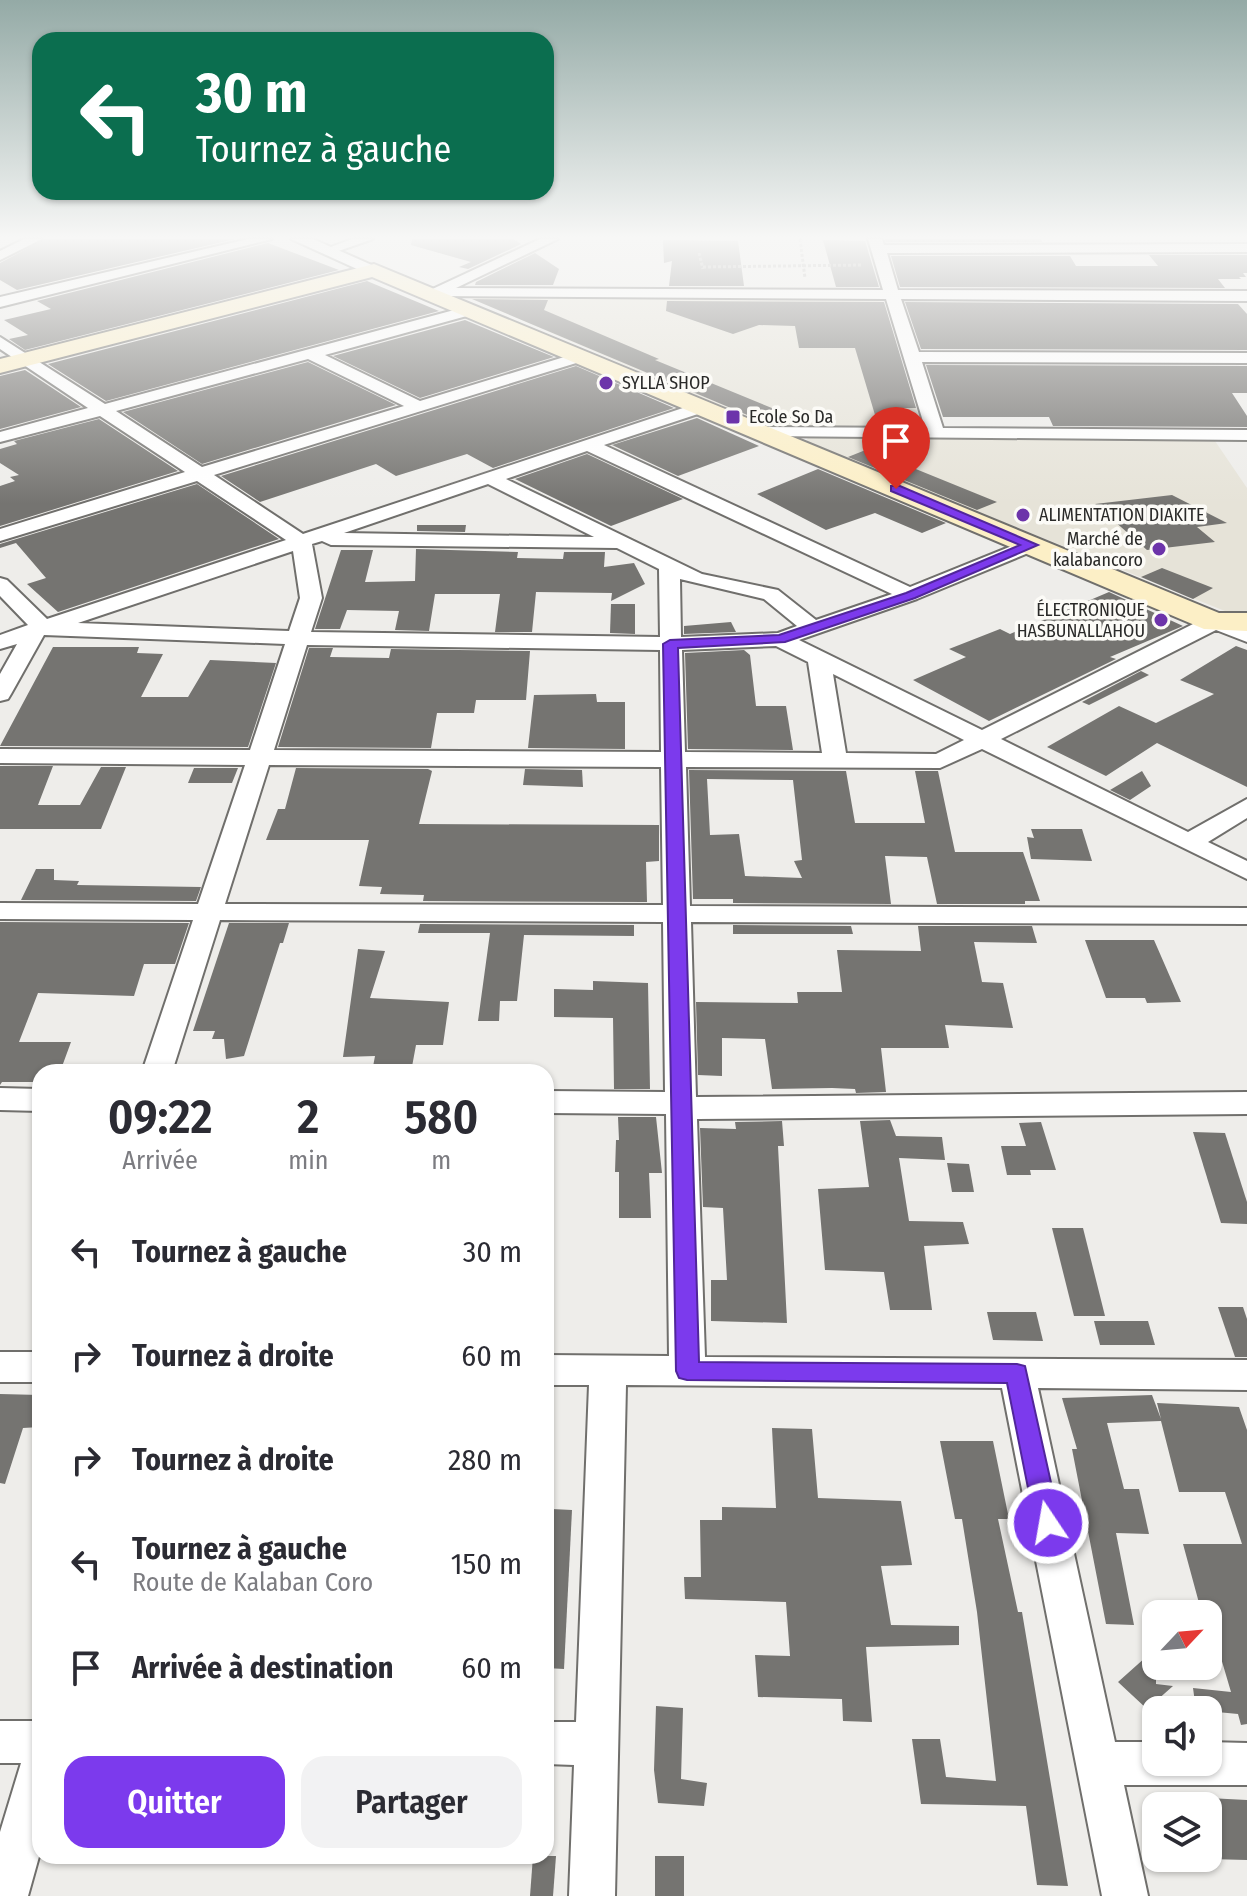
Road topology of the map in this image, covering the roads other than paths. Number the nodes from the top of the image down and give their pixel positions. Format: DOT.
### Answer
graph roads {
  1 [pos="152,327"];
  2 [pos="408,327"];
  3 [pos="509,327"];
  4 [pos="903,327"];
  5 [pos="0,342"];
  6 [pos="310,354"];
  7 [pos="580,357"];
  8 [pos="912,357"];
  9 [pos="1247,358"];
  10 [pos="27,360"];
  11 [pos="0,366"];
  12 [pos="418,406"];
  13 [pos="701,407"];
  14 [pos="102,410"];
  15 [pos="761,432"];
  16 [pos="936,433"];
  17 [pos="1247,435"];
  18 [pos="0,437"];
  19 [pos="589,445"];
  20 [pos="201,475"];
  21 [pos="490,478"];
  22 [pos="0,535"];
  23 [pos="305,540"];
  24 [pos="622,543"];
  25 [pos="1031,545"];
  26 [pos="669,566"];
  27 [pos="0,584"];
  28 [pos="910,595"];
  29 [pos="1215,622"];
  30 [pos="1247,622"];
  31 [pos="813,628"];
  32 [pos="39,629"];
  33 [pos="1247,635"];
  34 [pos="298,638"];
  35 [pos="780,639"];
  36 [pos="0,642"];
  37 [pos="670,644"];
  38 [pos="819,659"];
  39 [pos="0,694"];
  40 [pos="983,740"];
  41 [pos="0,756"];
  42 [pos="259,758"];
  43 [pos="673,760"];
  44 [pos="835,761"];
  45 [pos="1247,807"];
  46 [pos="1189,842"];
  47 [pos="1247,871"];
  48 [pos="0,911"];
  49 [pos="209,912"];
  50 [pos="677,914"];
  51 [pos="1247,916"];
  52 [pos="160,1064"];
  53 [pos="0,1099"];
  54 [pos="32,1100"];
  55 [pos="554,1102"];
  56 [pos="1247,1103"];
  57 [pos="681,1105"];
  58 [pos="0,1367"];
  59 [pos="32,1367"];
  60 [pos="554,1370"];
  61 [pos="608,1371"];
  62 [pos="687,1371"];
  63 [pos="1017,1373"];
  64 [pos="1247,1375"];
  65 [pos="0,1742"];
  66 [pos="32,1742"];
  67 [pos="554,1743"];
  68 [pos="597,1744"];
  69 [pos="1097,1763"];
  70 [pos="1247,1764"];
  71 [pos="32,1799"];
  72 [pos="5,1896"];
  73 [pos="592,1896"];
  74 [pos="1125,1896"];
  1 -- 10 [label="main road"];
  2 -- 6 [label="street"];
  3 -- 7 [label="main road"];
  4 -- 8 [label="street"];
  5 -- 10 [label="street"];
  6 -- 12 [label="street"];
  6 -- 14 [label="street"];
  7 -- 12 [label="street"];
  7 -- 13 [label="main road"];
  8 -- 9 [label="street"];
  8 -- 16 [label="street"];
  10 -- 11 [label="main road"];
  10 -- 14 [label="street"];
  12 -- 20 [label="street"];
  13 -- 15 [label="main road"];
  13 -- 19 [label="street"];
  14 -- 18 [label="street"];
  14 -- 20 [label="street"];
  15 -- 16 [label="street"];
  15 -- 25 [label="main road"];
  16 -- 17 [label="street"];
  19 -- 21 [label="street"];
  19 -- 28 [label="street"];
  20 -- 22 [label="street"];
  20 -- 23 [label="street"];
  21 -- 23 [label="street"];
  21 -- 24 [label="street"];
  23 -- 24 [label="street"];
  23 -- 32 [label="street"];
  23 -- 34 [label="street"];
  24 -- 26 [label="street"];
  25 -- 28 [label="street"];
  25 -- 29 [label="main road"];
  26 -- 31 [label="street"];
  26 -- 37 [label="street"];
  27 -- 32 [label="street"];
  28 -- 31 [label="street"];
  29 -- 30 [label="main road"];
  29 -- 33 [label="street"];
  29 -- 40 [label="street"];
  31 -- 35 [label="street"];
  32 -- 34 [label="street"];
  32 -- 36 [label="street"];
  32 -- 39 [label="street"];
  34 -- 37 [label="street"];
  34 -- 42 [label="street"];
  35 -- 37 [label="street"];
  35 -- 38 [label="street"];
  37 -- 43 [label="street"];
  38 -- 40 [label="street"];
  38 -- 44 [label="street"];
  40 -- 44 [label="street"];
  40 -- 46 [label="street"];
  41 -- 42 [label="street"];
  42 -- 43 [label="street"];
  42 -- 49 [label="street"];
  43 -- 44 [label="street"];
  43 -- 50 [label="street"];
  45 -- 46 [label="street"];
  46 -- 47 [label="street"];
  48 -- 49 [label="street"];
  49 -- 50 [label="street"];
  49 -- 52 [label="street"];
  50 -- 51 [label="street"];
  50 -- 57 [label="street"];
  53 -- 54 [label="street"];
  55 -- 57 [label="street"];
  56 -- 57 [label="street"];
  57 -- 62 [label="street"];
  58 -- 59 [label="street"];
  60 -- 61 [label="street"];
  61 -- 62 [label="street"];
  61 -- 68 [label="street"];
  62 -- 63 [label="street"];
  63 -- 64 [label="street"];
  63 -- 69 [label="street"];
  65 -- 66 [label="street"];
  67 -- 68 [label="street"];
  68 -- 73 [label="street"];
  69 -- 70 [label="street"];
  69 -- 74 [label="street"];
  71 -- 72 [label="street"];
}
